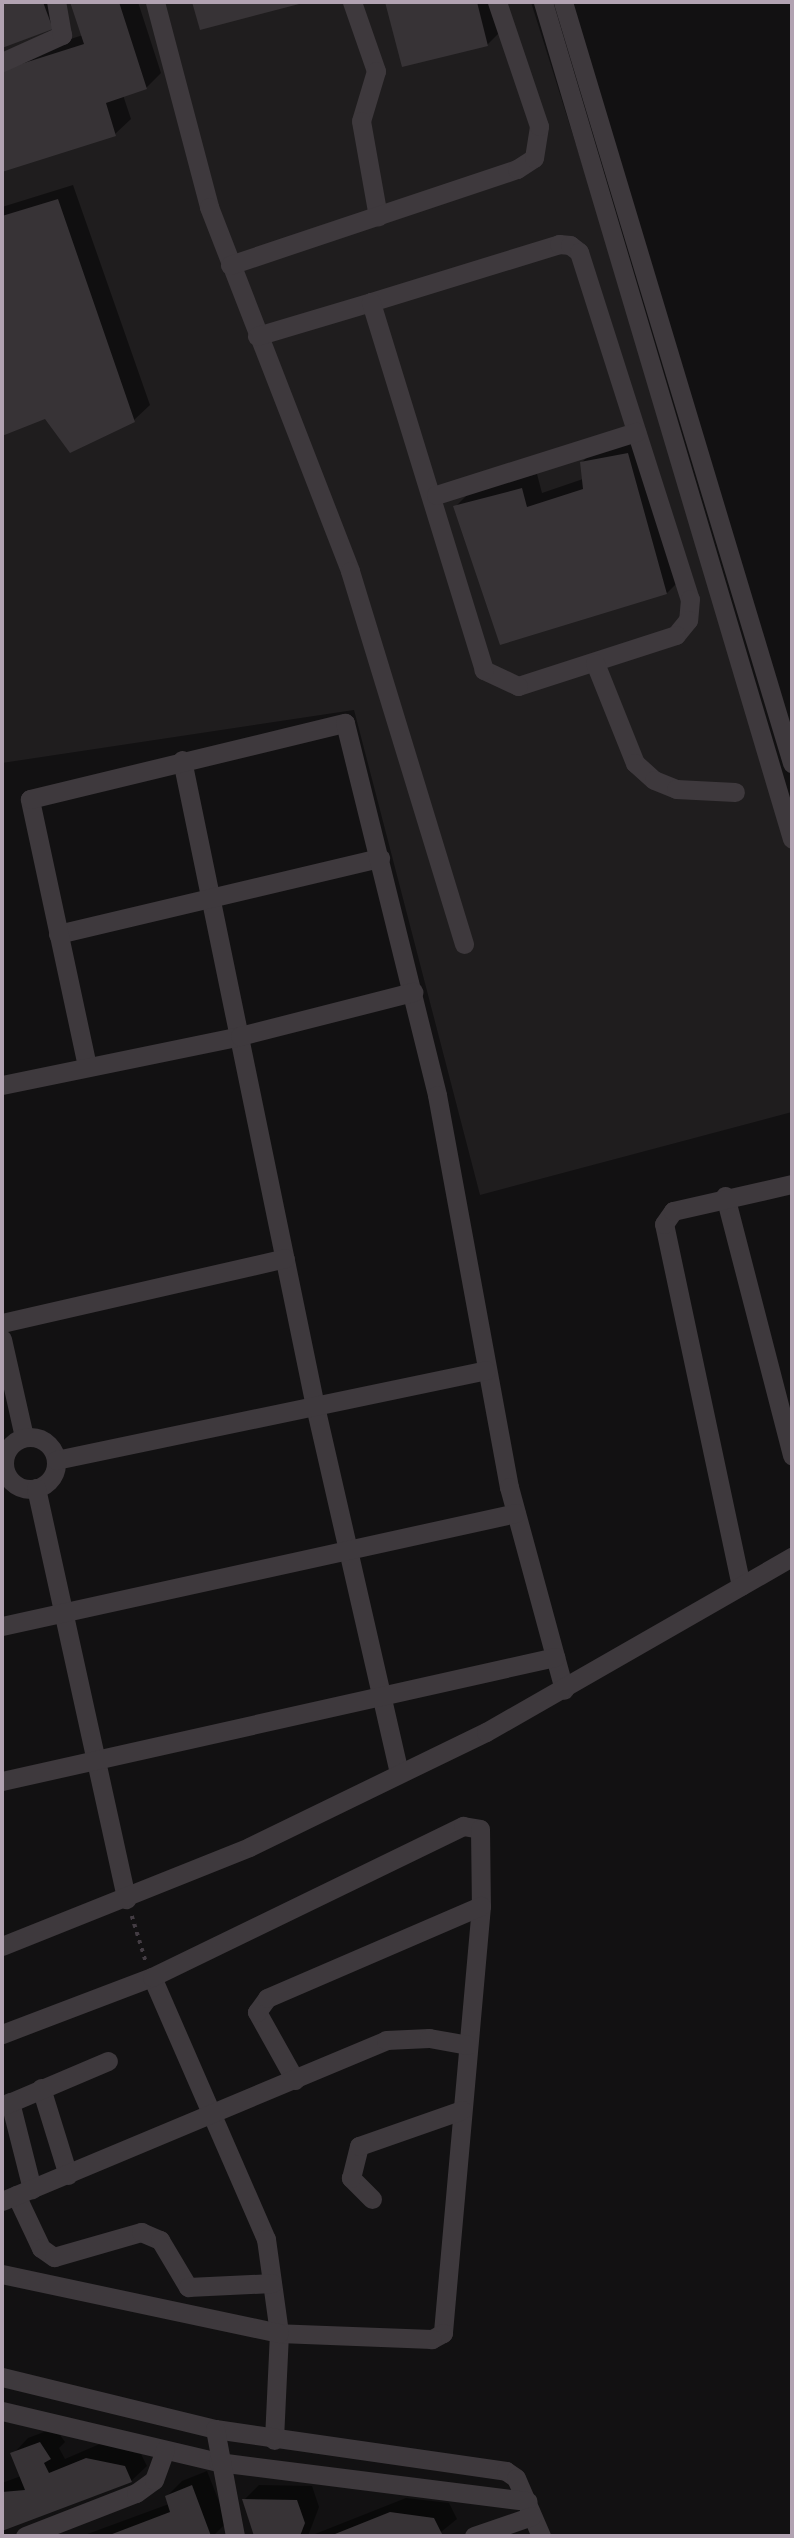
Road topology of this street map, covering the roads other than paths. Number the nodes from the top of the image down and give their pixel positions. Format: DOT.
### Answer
graph roads {
  1 [pos="56,2"];
  2 [pos="155,2"];
  3 [pos="352,2"];
  4 [pos="497,2"];
  5 [pos="543,2"];
  6 [pos="563,2"];
  7 [pos="2,62"];
  8 [pos="378,216"];
  9 [pos="230,265"];
  10 [pos="371,302"];
  11 [pos="257,336"];
  12 [pos="636,432"];
  13 [pos="436,495"];
  14 [pos="595,663"];
  15 [pos="182,760"];
  16 [pos="792,763"];
  17 [pos="735,792"];
  18 [pos="792,839"];
  19 [pos="380,858"];
  20 [pos="210,897"];
  21 [pos="58,934"];
  22 [pos="464,944"];
  23 [pos="413,992"];
  24 [pos="240,1036"];
  25 [pos="87,1066"];
  26 [pos="2,1085"];
  27 [pos="792,1184"];
  28 [pos="725,1196"];
  29 [pos="285,1258"];
  30 [pos="2,1323"];
  31 [pos="2,1339"];
  32 [pos="486,1370"];
  33 [pos="315,1406"];
  34 [pos="24,1437"];
  35 [pos="792,1455"];
  36 [pos="56,1460"];
  37 [pos="3,1471"];
  38 [pos="36,1488"];
  39 [pos="516,1513"];
  40 [pos="347,1550"];
  41 [pos="792,1557"];
  42 [pos="741,1586"];
  43 [pos="61,1613"];
  44 [pos="2,1626"];
  45 [pos="555,1657"];
  46 [pos="564,1690"];
  47 [pos="380,1697"];
  48 [pos="93,1761"];
  49 [pos="399,1772"];
  50 [pos="2,1781"];
  51 [pos="481,1906"];
  52 [pos="129,1908"];
  53 [pos="2,1946"];
  54 [pos="149,1971"];
  55 [pos="2,2034"];
  56 [pos="467,2045"];
  57 [pos="108,2062"];
  58 [pos="295,2080"];
  59 [pos="41,2088"];
  60 [pos="6,2104"];
  61 [pos="462,2110"];
  62 [pos="211,2116"];
  63 [pos="68,2175"];
  64 [pos="17,2195"];
  65 [pos="372,2199"];
  66 [pos="2,2274"];
  67 [pos="272,2283"];
  68 [pos="279,2333"];
  69 [pos="2,2377"];
  70 [pos="2,2411"];
  71 [pos="215,2429"];
  72 [pos="275,2440"];
  73 [pos="165,2450"];
  74 [pos="218,2462"];
  75 [pos="530,2509"];
  76 [pos="25,2536"];
  77 [pos="235,2536"];
  78 [pos="474,2536"];
  79 [pos="541,2536"];
  1 -- 7 [label="street"];
  2 -- 9 [label="street"];
  3 -- 8 [label="street"];
  4 -- 8 [label="street"];
  5 -- 18 [label="street"];
  6 -- 16 [label="street"];
  8 -- 9 [label="street"];
  9 -- 11 [label="street"];
  10 -- 11 [label="street"];
  10 -- 12 [label="street"];
  10 -- 13 [label="street"];
  11 -- 22 [label="street"];
  12 -- 13 [label="street"];
  12 -- 14 [label="street"];
  13 -- 14 [label="street"];
  14 -- 17 [label="street"];
  15 -- 19 [label="street"];
  15 -- 20 [label="street"];
  15 -- 21 [label="street"];
  19 -- 20 [label="street"];
  19 -- 23 [label="street"];
  20 -- 21 [label="street"];
  20 -- 24 [label="street"];
  21 -- 25 [label="street"];
  23 -- 24 [label="street"];
  23 -- 32 [label="street"];
  24 -- 25 [label="street"];
  24 -- 29 [label="street"];
  25 -- 26 [label="street"];
  27 -- 28 [label="street"];
  28 -- 35 [label="street"];
  28 -- 42 [label="street"];
  29 -- 30 [label="street"];
  29 -- 33 [label="street"];
  31 -- 34 [label="street"];
  32 -- 33 [label="street"];
  32 -- 39 [label="street"];
  33 -- 36 [label="street"];
  33 -- 40 [label="street"];
  34 -- 36 [label="street"];
  34 -- 37 [label="street"];
  36 -- 38 [label="street"];
  37 -- 38 [label="street"];
  38 -- 43 [label="street"];
  39 -- 40 [label="street"];
  39 -- 45 [label="street"];
  40 -- 43 [label="street"];
  40 -- 47 [label="street"];
  41 -- 42 [label="street"];
  42 -- 46 [label="street"];
  43 -- 44 [label="street"];
  43 -- 48 [label="street"];
  45 -- 46 [label="street"];
  45 -- 47 [label="street"];
  46 -- 49 [label="street"];
  47 -- 48 [label="street"];
  47 -- 49 [label="street"];
  48 -- 50 [label="street"];
  48 -- 52 [label="street"];
  49 -- 52 [label="street"];
  51 -- 54 [label="street"];
  51 -- 56 [label="street"];
  51 -- 58 [label="street"];
  52 -- 53 [label="street"];
  54 -- 55 [label="street"];
  54 -- 62 [label="street"];
  56 -- 58 [label="street"];
  56 -- 61 [label="street"];
  57 -- 59 [label="street"];
  58 -- 62 [label="street"];
  59 -- 60 [label="street"];
  59 -- 63 [label="street"];
  60 -- 64 [label="street"];
  61 -- 65 [label="street"];
  61 -- 68 [label="street"];
  62 -- 63 [label="street"];
  62 -- 67 [label="street"];
  63 -- 64 [label="street"];
  64 -- 67 [label="street"];
  66 -- 68 [label="street"];
  67 -- 68 [label="street"];
  68 -- 72 [label="street"];
  69 -- 71 [label="street"];
  70 -- 73 [label="street"];
  71 -- 72 [label="street"];
  71 -- 74 [label="street"];
  72 -- 75 [label="street"];
  73 -- 74 [label="street"];
  73 -- 76 [label="street"];
  74 -- 75 [label="street"];
  74 -- 77 [label="street"];
  75 -- 78 [label="street"];
  75 -- 79 [label="street"];
}
